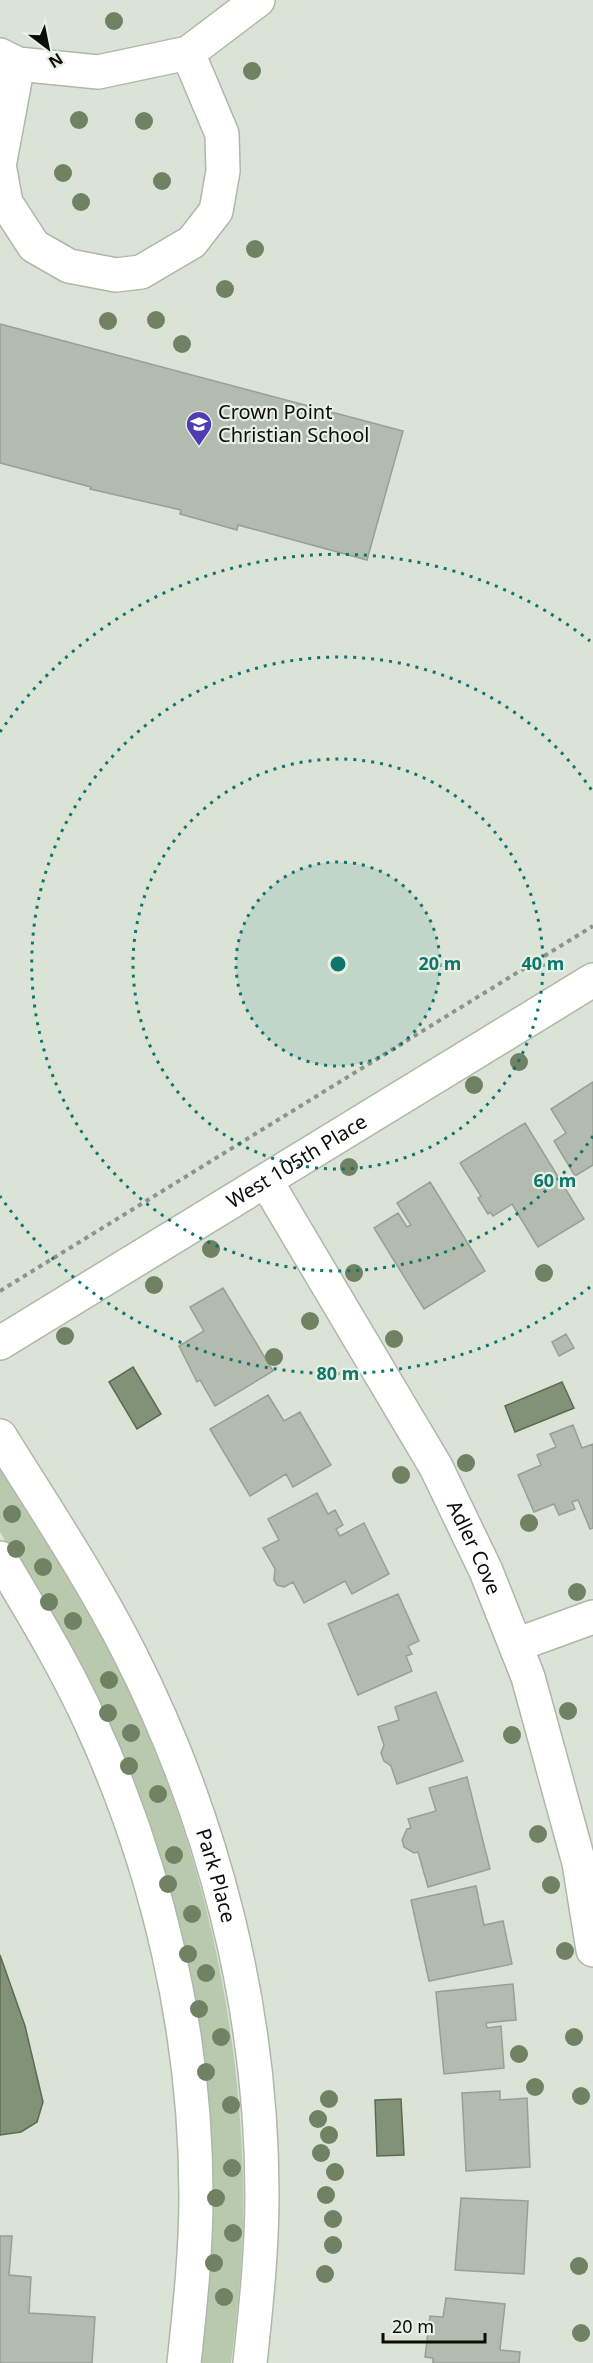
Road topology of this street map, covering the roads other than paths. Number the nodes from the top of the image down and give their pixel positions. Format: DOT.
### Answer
graph roads {
  1 [pos="258,0"];
  2 [pos="188,53"];
  3 [pos="9,59"];
  4 [pos="0,161"];
  5 [pos="0,170"];
  6 [pos="593,980"];
  7 [pos="266,1181"];
  8 [pos="0,1343"];
  9 [pos="0,1436"];
  10 [pos="0,1558"];
  11 [pos="593,1617"];
  12 [pos="516,1645"];
  13 [pos="593,1950"];
  14 [pos="184,2363"];
  15 [pos="250,2363"];
  1 -- 2 [label="street"];
  2 -- 3 [label="street"];
  2 -- 5 [label="street"];
  3 -- 4 [label="street"];
  6 -- 7 [label="street, West 105th Place"];
  7 -- 8 [label="street, West 105th Place"];
  7 -- 12 [label="street, Adler Cove"];
  9 -- 15 [label="street, Park Place"];
  10 -- 14 [label="street"];
  11 -- 12 [label="street"];
  12 -- 13 [label="street, Adler Cove"];
}
